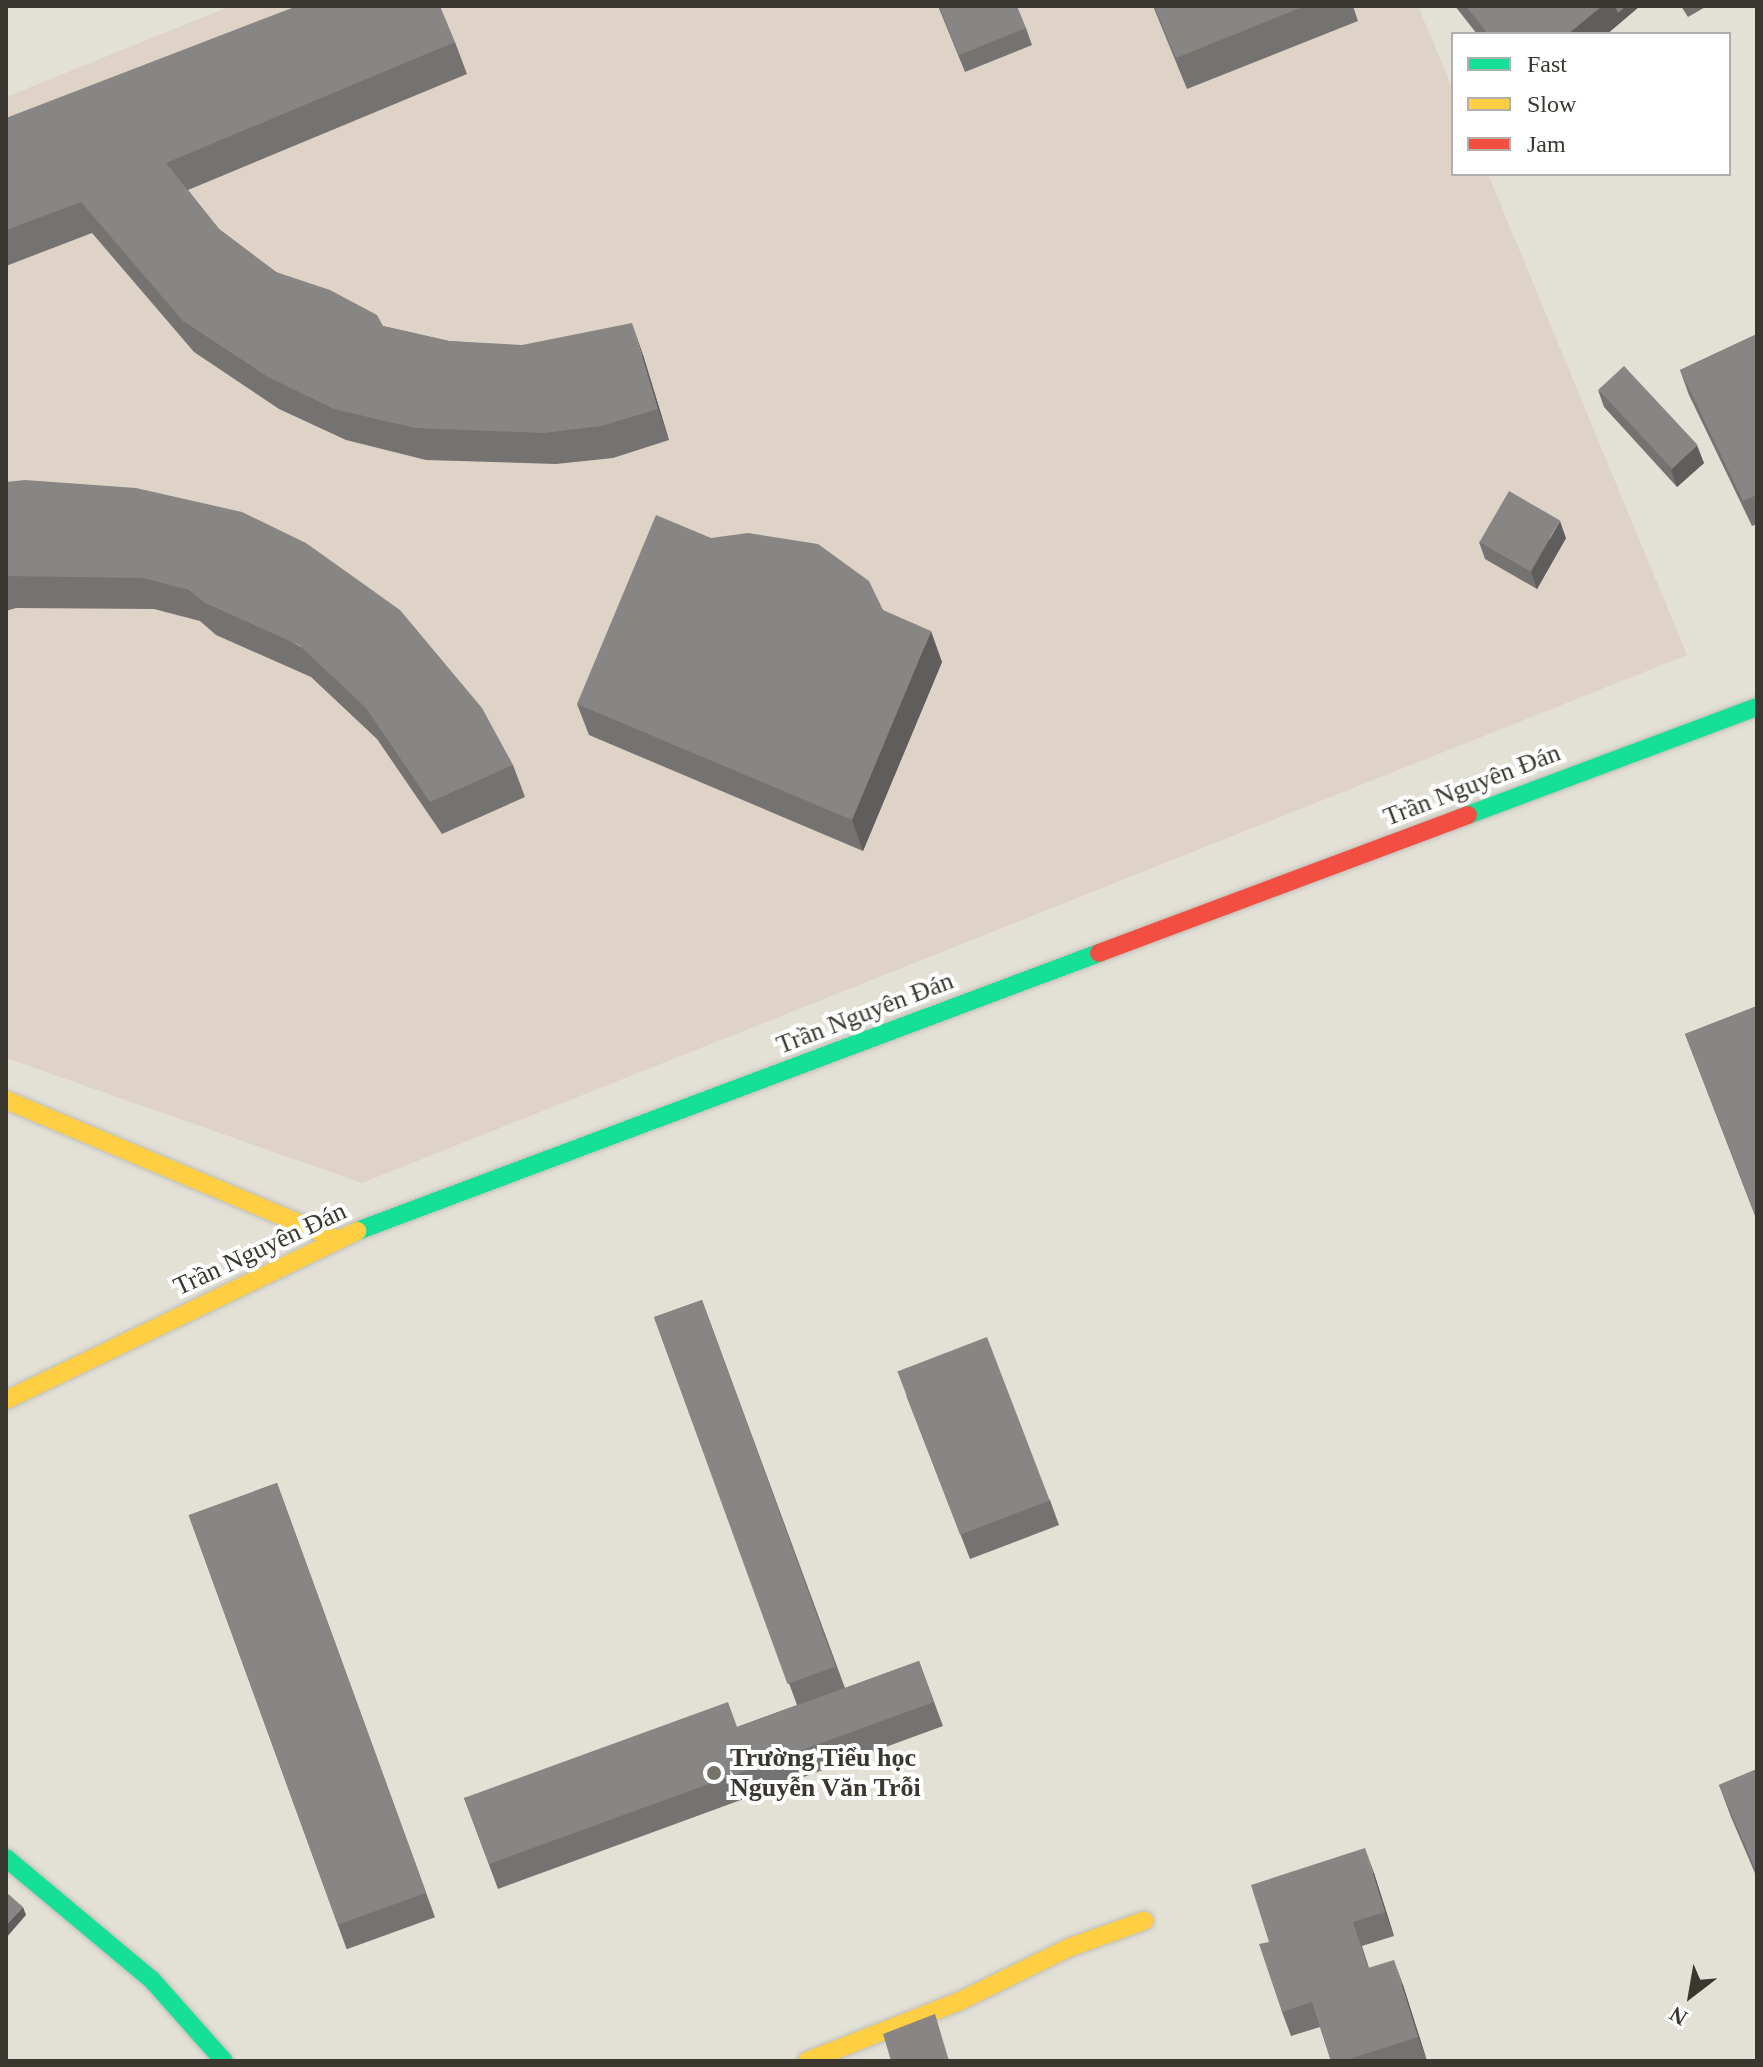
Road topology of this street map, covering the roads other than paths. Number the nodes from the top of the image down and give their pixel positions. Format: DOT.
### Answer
graph roads {
  1 [pos="1757,707"];
  2 [pos="6,1100"];
  3 [pos="336,1239"];
  4 [pos="6,1400"];
  5 [pos="6,1858"];
  6 [pos="1144,1921"];
  7 [pos="224,2061"];
  8 [pos="807,2061"];
  1 -- 3 [label="street, Trần Nguyên Đán"];
  2 -- 3 [label="street"];
  3 -- 4 [label="street, Trần Nguyên Đán"];
  5 -- 7 [label="street"];
  6 -- 8 [label="street"];
}
